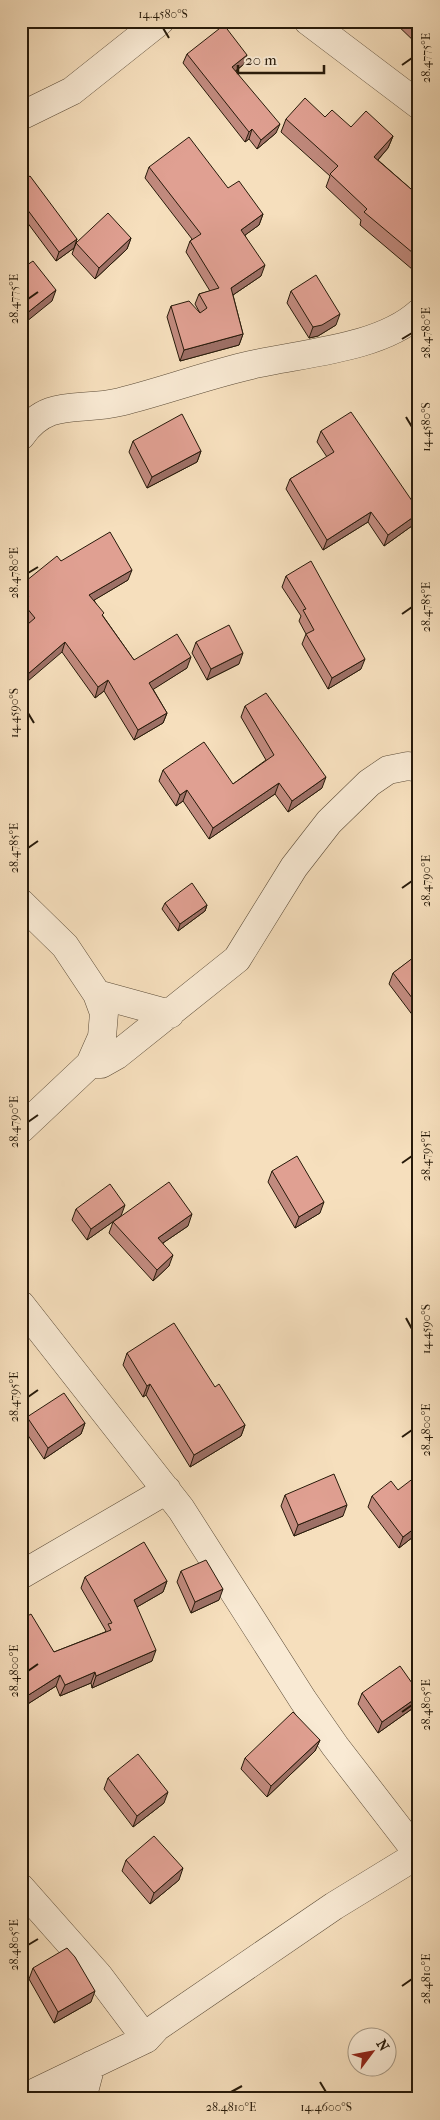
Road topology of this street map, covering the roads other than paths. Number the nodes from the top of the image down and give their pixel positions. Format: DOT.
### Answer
graph roads {
  1 [pos="160,21"];
  2 [pos="309,22"];
  3 [pos="419,105"];
  4 [pos="21,116"];
  5 [pos="419,313"];
  6 [pos="21,436"];
  7 [pos="419,768"];
  8 [pos="21,903"];
  9 [pos="97,994"];
  10 [pos="170,1014"];
  11 [pos="90,1064"];
  12 [pos="21,1129"];
  13 [pos="21,1305"];
  14 [pos="166,1490"];
  15 [pos="21,1575"];
  16 [pos="419,1854"];
  17 [pos="21,1888"];
  18 [pos="146,2038"];
  19 [pos="91,2065"];
  20 [pos="21,2099"];
  21 [pos="82,2099"];
  1 -- 4 [label="street"];
  2 -- 3 [label="street"];
  5 -- 6 [label="street"];
  7 -- 10 [label="street"];
  8 -- 9 [label="street"];
  9 -- 10 [label="street"];
  9 -- 11 [label="street"];
  10 -- 11 [label="street"];
  11 -- 12 [label="street"];
  13 -- 14 [label="street"];
  14 -- 15 [label="street"];
  14 -- 16 [label="street"];
  16 -- 18 [label="street"];
  17 -- 18 [label="street"];
  18 -- 19 [label="street"];
  19 -- 20 [label="street"];
  19 -- 21 [label="street"];
}
